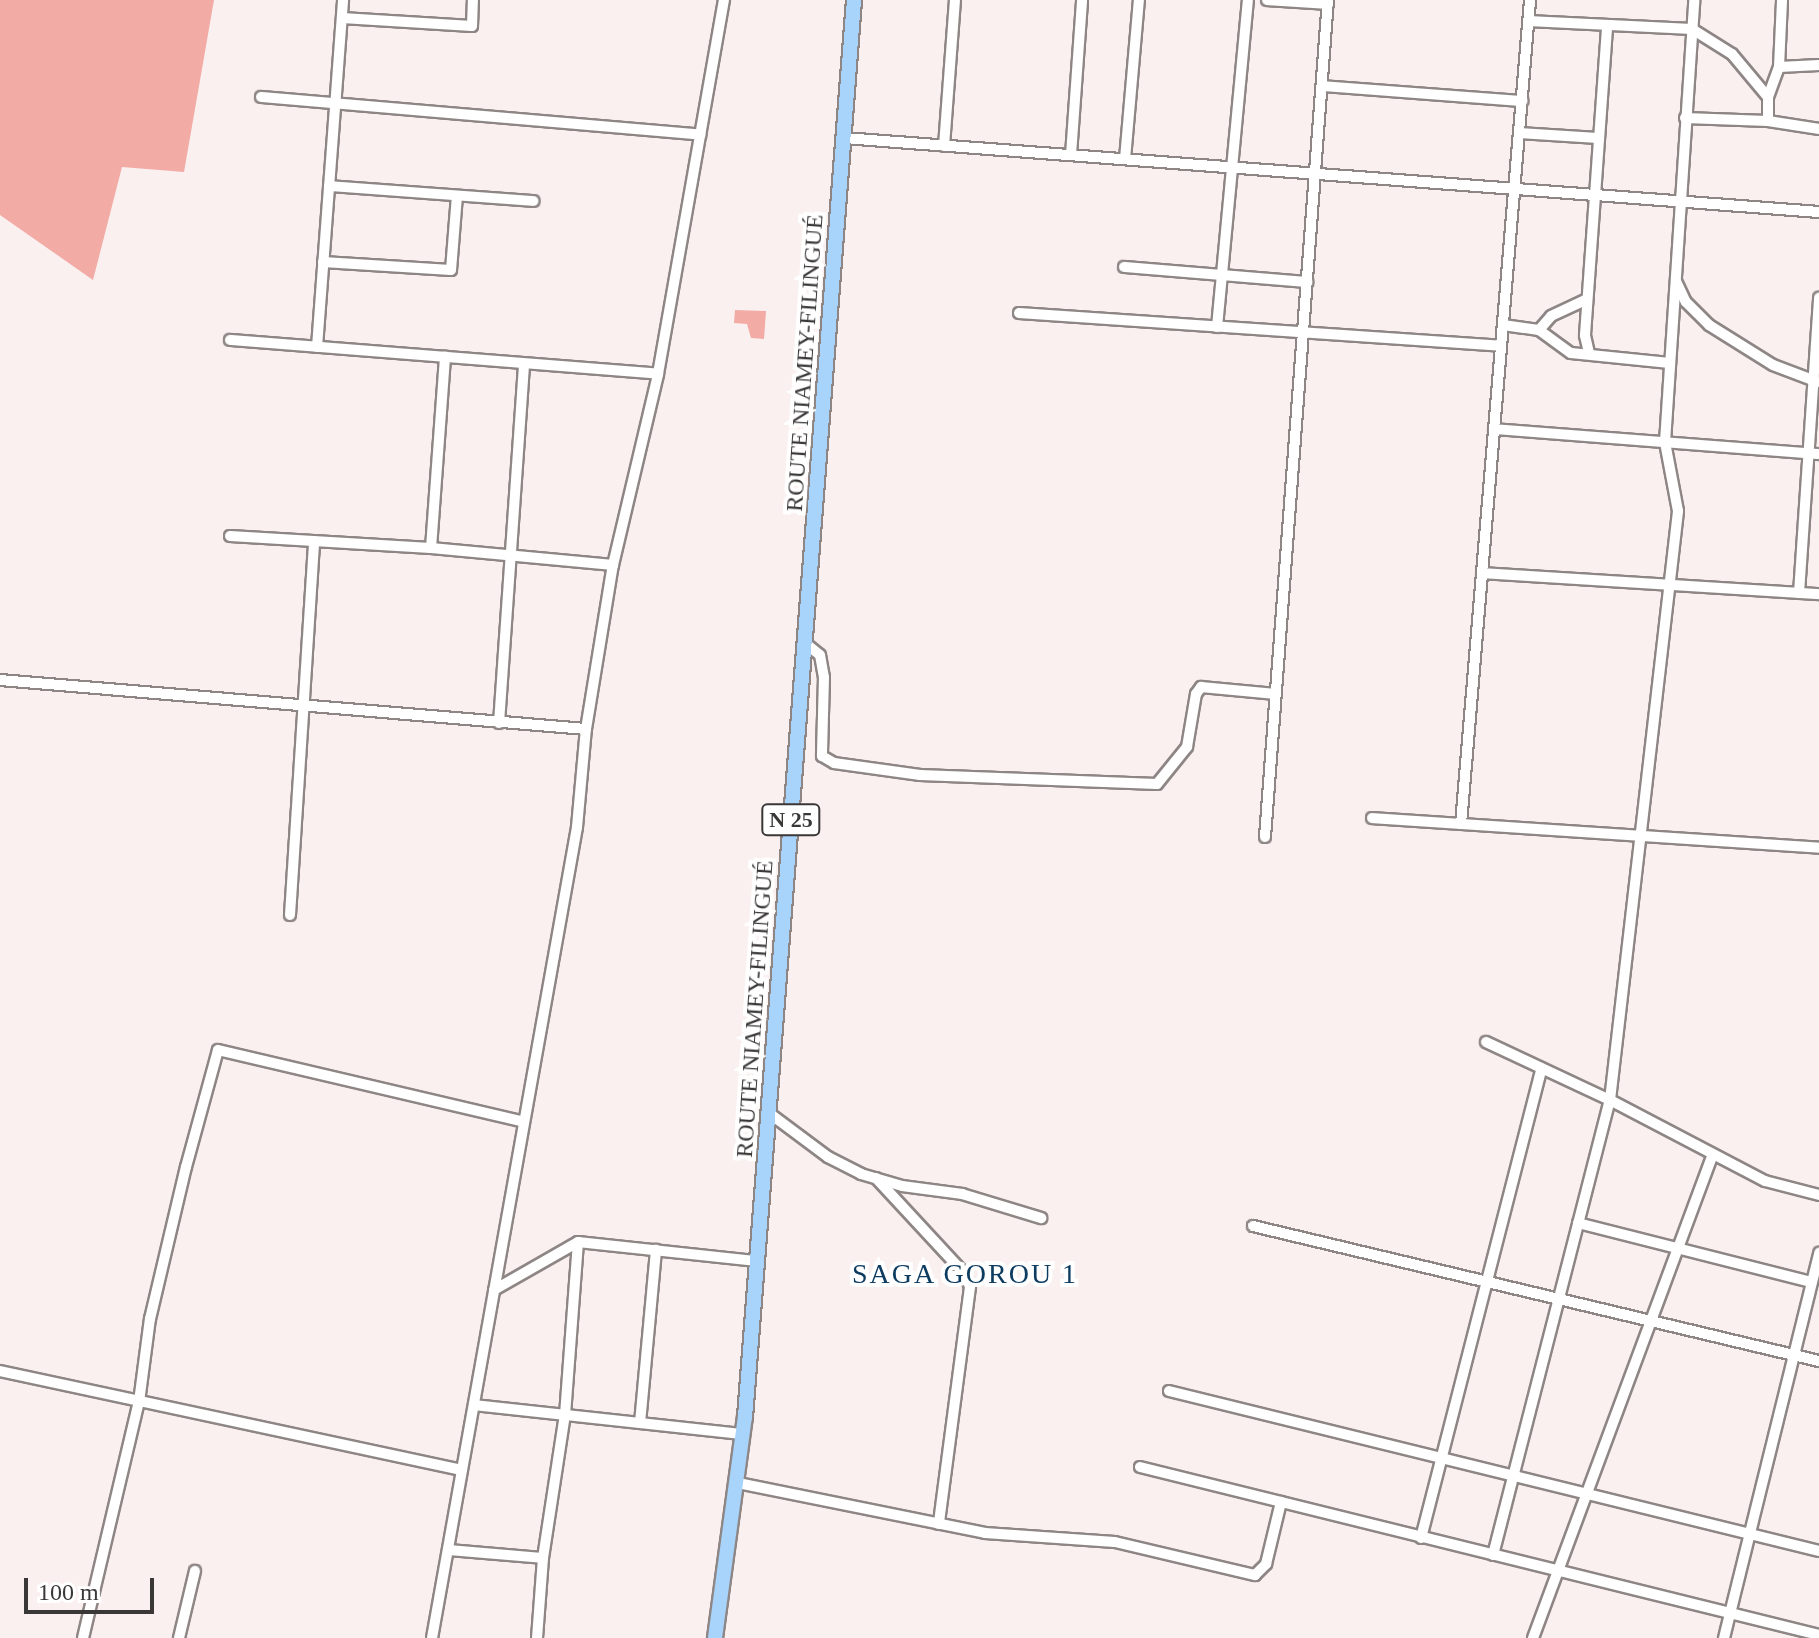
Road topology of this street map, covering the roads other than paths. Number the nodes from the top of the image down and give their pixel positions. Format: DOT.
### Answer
graph roads {
  1 [pos="343,0"];
  2 [pos="473,0"];
  3 [pos="724,0"];
  4 [pos="854,0"];
  5 [pos="955,0"];
  6 [pos="1082,0"];
  7 [pos="1139,0"];
  8 [pos="1248,0"];
  9 [pos="1267,0"];
  10 [pos="1530,0"];
  11 [pos="1694,0"];
  12 [pos="1782,0"];
  13 [pos="1328,2"];
  14 [pos="342,18"];
  15 [pos="1528,21"];
  16 [pos="1607,26"];
  17 [pos="1692,29"];
  18 [pos="1819,65"];
  19 [pos="1779,67"];
  20 [pos="1322,86"];
  21 [pos="261,97"];
  22 [pos="1768,97"];
  23 [pos="1522,101"];
  24 [pos="335,103"];
  25 [pos="1685,118"];
  26 [pos="1768,121"];
  27 [pos="1819,129"];
  28 [pos="1519,133"];
  29 [pos="700,135"];
  30 [pos="844,138"];
  31 [pos="1598,138"];
  32 [pos="944,146"];
  33 [pos="1071,155"];
  34 [pos="1125,159"];
  35 [pos="1232,167"];
  36 [pos="1315,174"];
  37 [pos="329,186"];
  38 [pos="1514,189"];
  39 [pos="1593,195"];
  40 [pos="457,196"];
  41 [pos="533,201"];
  42 [pos="1679,201"];
  43 [pos="1819,212"];
  44 [pos="323,262"];
  45 [pos="1124,267"];
  46 [pos="1222,275"];
  47 [pos="1675,279"];
  48 [pos="1307,282"];
  49 [pos="1819,298"];
  50 [pos="1587,299"];
  51 [pos="1019,313"];
  52 [pos="1503,325"];
  53 [pos="1217,327"];
  54 [pos="1539,330"];
  55 [pos="1303,333"];
  56 [pos="230,340"];
  57 [pos="1501,346"];
  58 [pos="317,347"];
  59 [pos="1589,353"];
  60 [pos="445,357"];
  61 [pos="1669,363"];
  62 [pos="524,364"];
  63 [pos="658,374"];
  64 [pos="1816,381"];
  65 [pos="1494,429"];
  66 [pos="1665,442"];
  67 [pos="1814,453"];
  68 [pos="230,536"];
  69 [pos="314,542"];
  70 [pos="431,548"];
  71 [pos="509,555"];
  72 [pos="613,565"];
  73 [pos="1482,573"];
  74 [pos="1669,585"];
  75 [pos="1799,593"];
  76 [pos="1819,594"];
  77 [pos="805,643"];
  78 [pos="0,680"];
  79 [pos="1276,694"];
  80 [pos="302,707"];
  81 [pos="499,723"];
  82 [pos="586,729"];
  83 [pos="1372,818"];
  84 [pos="1461,824"];
  85 [pos="1640,836"];
  86 [pos="1265,837"];
  87 [pos="1819,848"];
  88 [pos="290,915"];
  89 [pos="1486,1042"];
  90 [pos="1542,1068"];
  91 [pos="1610,1100"];
  92 [pos="769,1113"];
  93 [pos="524,1122"];
  94 [pos="1713,1154"];
  95 [pos="876,1178"];
  96 [pos="1819,1195"];
  97 [pos="1041,1218"];
  98 [pos="1578,1223"];
  99 [pos="1253,1226"];
  100 [pos="578,1242"];
  101 [pos="1678,1248"];
  102 [pos="656,1250"];
  103 [pos="1819,1253"];
  104 [pos="757,1261"];
  105 [pos="1487,1282"];
  106 [pos="1812,1282"];
  107 [pos="494,1290"];
  108 [pos="1558,1299"];
  109 [pos="1651,1321"];
  110 [pos="1794,1355"];
  111 [pos="1819,1361"];
  112 [pos="0,1371"];
  113 [pos="1169,1391"];
  114 [pos="139,1402"];
  115 [pos="474,1405"];
  116 [pos="565,1415"];
  117 [pos="640,1423"];
  118 [pos="743,1434"];
  119 [pos="1442,1458"];
  120 [pos="1140,1467"];
  121 [pos="462,1470"];
  122 [pos="1513,1475"];
  123 [pos="738,1483"];
  124 [pos="1586,1493"];
  125 [pos="1281,1502"];
  126 [pos="939,1524"];
  127 [pos="1750,1534"];
  128 [pos="1421,1538"];
  129 [pos="448,1550"];
  130 [pos="1819,1551"];
  131 [pos="1493,1555"];
  132 [pos="543,1558"];
  133 [pos="195,1571"];
  134 [pos="1558,1571"];
  135 [pos="1730,1613"];
  136 [pos="1819,1635"];
  137 [pos="83,1638"];
  138 [pos="179,1638"];
  139 [pos="432,1638"];
  140 [pos="537,1638"];
  141 [pos="715,1638"];
  142 [pos="1533,1638"];
  143 [pos="1724,1638"];
  1 -- 14 [label="street"];
  2 -- 14 [label="street"];
  3 -- 29 [label="street"];
  4 -- 30 [label="main road, ROUTE NIAMEY-FILINGUÉ / N 25"];
  5 -- 32 [label="street"];
  6 -- 33 [label="street"];
  7 -- 34 [label="street"];
  8 -- 35 [label="street"];
  9 -- 13 [label="street"];
  10 -- 15 [label="street"];
  11 -- 17 [label="street"];
  12 -- 19 [label="street"];
  13 -- 20 [label="street"];
  14 -- 24 [label="street"];
  15 -- 16 [label="street"];
  15 -- 23 [label="street"];
  16 -- 17 [label="street"];
  16 -- 31 [label="street"];
  17 -- 22 [label="street"];
  17 -- 25 [label="street"];
  18 -- 19 [label="street"];
  19 -- 22 [label="street"];
  20 -- 23 [label="street"];
  20 -- 36 [label="street"];
  21 -- 24 [label="street"];
  22 -- 26 [label="street"];
  23 -- 28 [label="street"];
  24 -- 29 [label="street"];
  24 -- 37 [label="street"];
  25 -- 26 [label="street"];
  25 -- 42 [label="street"];
  26 -- 27 [label="street"];
  28 -- 31 [label="street"];
  28 -- 38 [label="street"];
  29 -- 63 [label="street"];
  30 -- 32 [label="street"];
  30 -- 77 [label="main road, ROUTE NIAMEY-FILINGUÉ / N 25"];
  31 -- 39 [label="street"];
  32 -- 33 [label="street"];
  33 -- 34 [label="street"];
  34 -- 35 [label="street"];
  35 -- 36 [label="street"];
  35 -- 46 [label="street"];
  36 -- 38 [label="street"];
  36 -- 48 [label="street"];
  37 -- 40 [label="street"];
  37 -- 44 [label="street"];
  38 -- 39 [label="street"];
  38 -- 52 [label="street"];
  39 -- 42 [label="street"];
  39 -- 50 [label="street"];
  40 -- 41 [label="street"];
  40 -- 44 [label="street"];
  42 -- 43 [label="street"];
  42 -- 47 [label="street"];
  44 -- 58 [label="street"];
  45 -- 46 [label="street"];
  46 -- 48 [label="street"];
  46 -- 53 [label="street"];
  47 -- 61 [label="street"];
  47 -- 64 [label="street"];
  48 -- 55 [label="street"];
  49 -- 64 [label="street"];
  50 -- 54 [label="street"];
  50 -- 59 [label="street"];
  51 -- 53 [label="street"];
  52 -- 54 [label="street"];
  52 -- 57 [label="street"];
  53 -- 55 [label="street"];
  54 -- 59 [label="street"];
  55 -- 57 [label="street"];
  55 -- 79 [label="street"];
  56 -- 58 [label="street"];
  57 -- 65 [label="street"];
  58 -- 60 [label="street"];
  59 -- 61 [label="street"];
  60 -- 62 [label="street"];
  60 -- 70 [label="street"];
  61 -- 66 [label="street"];
  62 -- 63 [label="street"];
  62 -- 71 [label="street"];
  63 -- 72 [label="street"];
  64 -- 67 [label="street"];
  65 -- 66 [label="street"];
  65 -- 73 [label="street"];
  66 -- 67 [label="street"];
  66 -- 74 [label="street"];
  67 -- 75 [label="street"];
  68 -- 69 [label="street"];
  69 -- 70 [label="street"];
  69 -- 80 [label="street"];
  70 -- 71 [label="street"];
  71 -- 72 [label="street"];
  71 -- 81 [label="street"];
  72 -- 82 [label="street"];
  73 -- 74 [label="street"];
  73 -- 84 [label="street"];
  74 -- 75 [label="street"];
  74 -- 85 [label="street"];
  75 -- 76 [label="street"];
  77 -- 79 [label="street"];
  77 -- 92 [label="main road, ROUTE NIAMEY-FILINGUÉ / N 25"];
  78 -- 80 [label="street"];
  79 -- 86 [label="street"];
  80 -- 81 [label="street"];
  80 -- 88 [label="street"];
  81 -- 82 [label="street"];
  82 -- 93 [label="street"];
  83 -- 84 [label="street"];
  84 -- 85 [label="street"];
  85 -- 87 [label="street"];
  85 -- 91 [label="street"];
  89 -- 90 [label="street"];
  90 -- 91 [label="street"];
  90 -- 105 [label="street"];
  91 -- 94 [label="street"];
  91 -- 98 [label="street"];
  92 -- 95 [label="street"];
  92 -- 104 [label="main road, ROUTE NIAMEY-FILINGUÉ / N 25"];
  93 -- 107 [label="street"];
  93 -- 114 [label="street"];
  94 -- 96 [label="street"];
  94 -- 101 [label="street"];
  95 -- 97 [label="street"];
  95 -- 126 [label="street"];
  98 -- 101 [label="street"];
  98 -- 108 [label="street"];
  99 -- 105 [label="street"];
  100 -- 102 [label="street"];
  100 -- 107 [label="street"];
  100 -- 116 [label="street"];
  101 -- 106 [label="street"];
  101 -- 109 [label="street"];
  102 -- 104 [label="street"];
  102 -- 117 [label="street"];
  103 -- 106 [label="street"];
  104 -- 118 [label="main road, ROUTE NIAMEY-FILINGUÉ / N 25"];
  105 -- 108 [label="street"];
  105 -- 119 [label="street"];
  106 -- 110 [label="street"];
  107 -- 115 [label="street"];
  108 -- 109 [label="street"];
  108 -- 122 [label="street"];
  109 -- 110 [label="street"];
  109 -- 124 [label="street"];
  110 -- 111 [label="street"];
  110 -- 127 [label="street"];
  112 -- 114 [label="street"];
  113 -- 119 [label="street"];
  114 -- 121 [label="street"];
  114 -- 137 [label="street"];
  115 -- 116 [label="street"];
  115 -- 121 [label="street"];
  116 -- 117 [label="street"];
  116 -- 132 [label="street"];
  117 -- 118 [label="street"];
  118 -- 123 [label="main road, ROUTE NIAMEY-FILINGUÉ / N 25"];
  119 -- 122 [label="street"];
  119 -- 128 [label="street"];
  120 -- 125 [label="street"];
  121 -- 129 [label="street"];
  122 -- 124 [label="street"];
  122 -- 131 [label="street"];
  123 -- 126 [label="street"];
  123 -- 141 [label="main road, ROUTE NIAMEY-FILINGUÉ / N 25"];
  124 -- 127 [label="street"];
  124 -- 134 [label="street"];
  125 -- 126 [label="street"];
  125 -- 128 [label="street"];
  127 -- 130 [label="street"];
  127 -- 135 [label="street"];
  128 -- 131 [label="street"];
  129 -- 132 [label="street"];
  129 -- 139 [label="street"];
  131 -- 134 [label="street"];
  132 -- 140 [label="street"];
  133 -- 138 [label="street"];
  134 -- 135 [label="street"];
  134 -- 142 [label="street"];
  135 -- 136 [label="street"];
  135 -- 143 [label="street"];
}
